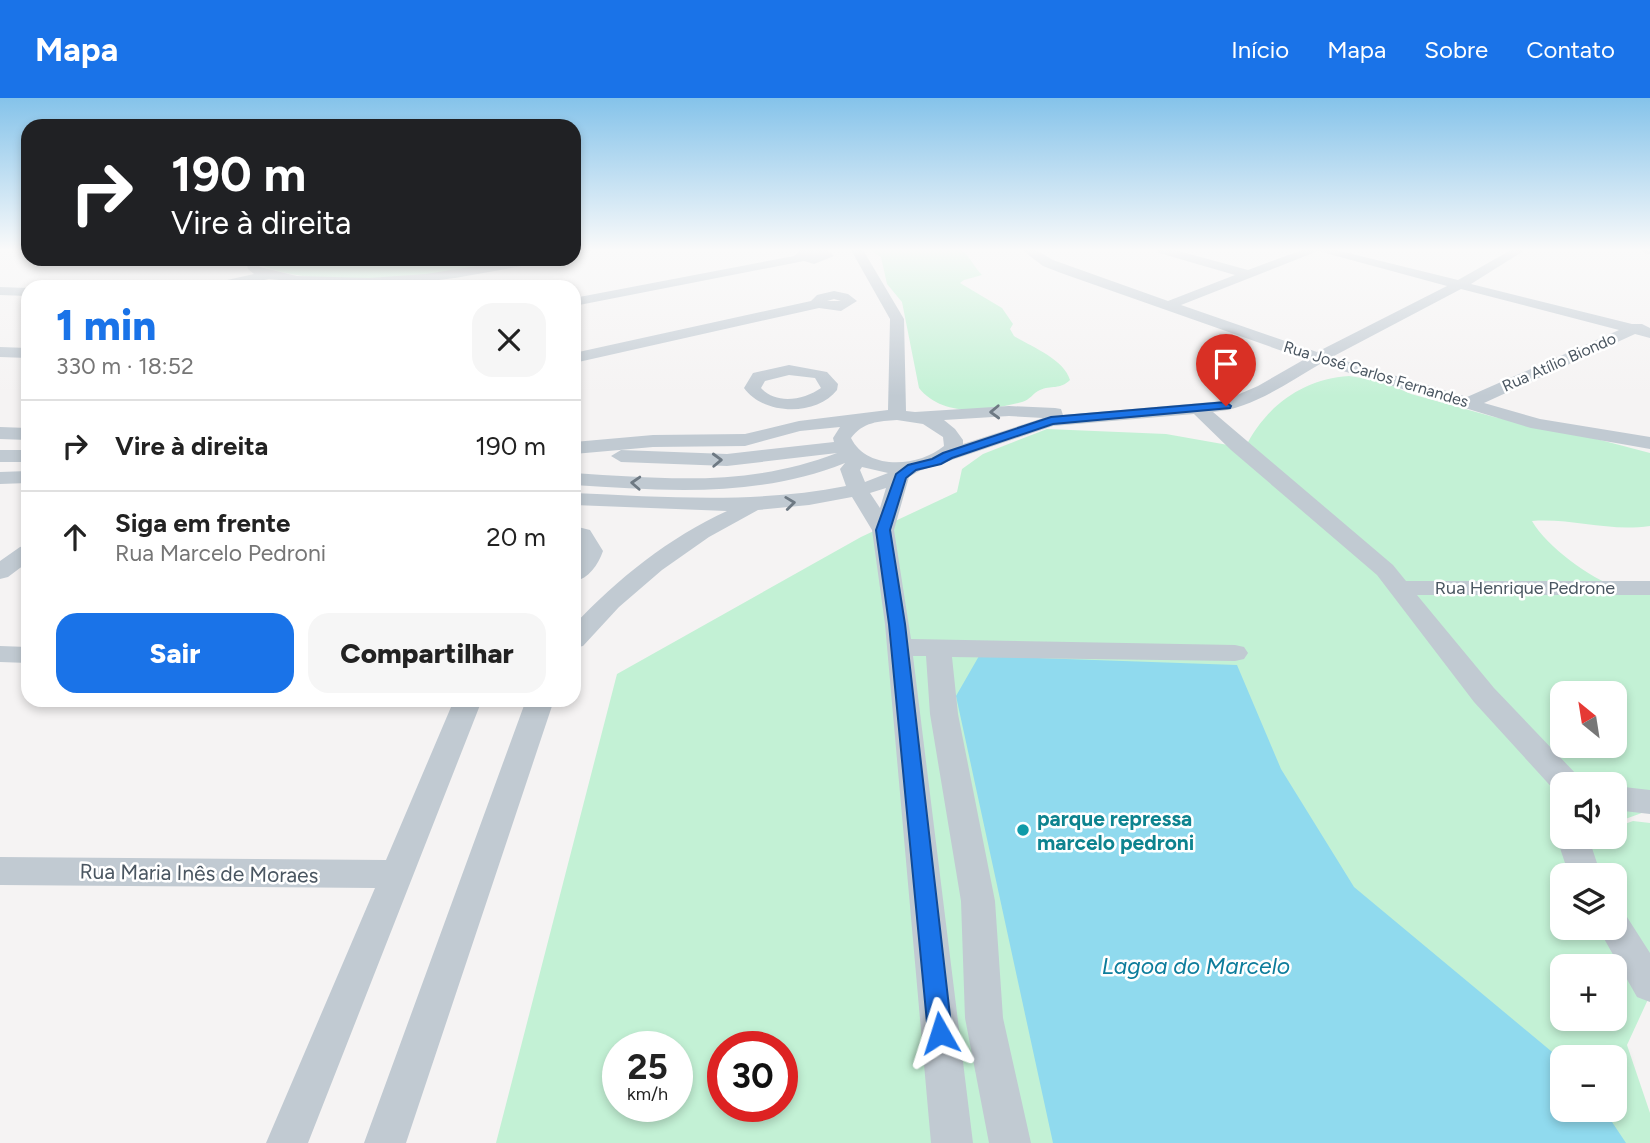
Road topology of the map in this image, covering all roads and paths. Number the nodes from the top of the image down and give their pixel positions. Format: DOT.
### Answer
graph roads {
  1 [pos="885,299"];
  2 [pos="1147,299"];
  3 [pos="1185,299"];
  4 [pos="1433,299"];
  5 [pos="1514,299"];
  6 [pos="819,304"];
  7 [pos="1167,306"];
  8 [pos="1650,322"];
  9 [pos="1642,331"];
  10 [pos="0,352"];
  11 [pos="21,353"];
  12 [pos="581,356"];
  13 [pos="1318,358"];
  14 [pos="788,403"];
  15 [pos="1469,403"];
  16 [pos="1200,410"];
  17 [pos="905,415"];
  18 [pos="1112,415"];
  19 [pos="866,419"];
  20 [pos="799,426"];
  21 [pos="0,433"];
  22 [pos="21,434"];
  23 [pos="1650,443"];
  24 [pos="746,448"];
  25 [pos="581,451"];
  26 [pos="851,453"];
  27 [pos="0,456"];
  28 [pos="21,456"];
  29 [pos="947,456"];
  30 [pos="906,472"];
  31 [pos="21,477"];
  32 [pos="0,478"];
  33 [pos="581,480"];
  34 [pos="858,490"];
  35 [pos="581,499"];
  36 [pos="658,503"];
  37 [pos="757,506"];
  38 [pos="883,530"];
  39 [pos="581,534"];
  40 [pos="682,544"];
  41 [pos="21,557"];
  42 [pos="581,568"];
  43 [pos="0,572"];
  44 [pos="1400,588"];
  45 [pos="1650,588"];
  46 [pos="581,633"];
  47 [pos="900,647"];
  48 [pos="0,654"];
  49 [pos="21,655"];
  50 [pos="465,707"];
  51 [pos="538,707"];
  52 [pos="1556,772"];
  53 [pos="1627,799"];
  54 [pos="1650,802"];
  55 [pos="0,871"];
  56 [pos="398,874"];
  57 [pos="1622,940"];
  58 [pos="1650,985"];
  59 [pos="287,1143"];
  60 [pos="385,1143"];
  61 [pos="952,1143"];
  62 [pos="1010,1143"];
  1 -- 17 [label="street"];
  2 -- 7 [label="street, Rua José Carlos Fernandes"];
  3 -- 7 [label="street"];
  4 -- 13 [label="street"];
  5 -- 9 [label="street"];
  6 -- 12 [label="street"];
  7 -- 13 [label="street, Rua José Carlos Fernandes"];
  8 -- 9 [label="street, Rua Atílio Biondo"];
  9 -- 15 [label="street, Rua Atílio Biondo"];
  10 -- 11 [label="street"];
  13 -- 15 [label="street, Rua José Carlos Fernandes"];
  13 -- 16 [label="street"];
  14 -- 20 [label="street"];
  15 -- 23 [label="street, Rua José Carlos Fernandes"];
  16 -- 18 [label="street"];
  16 -- 44 [label="street"];
  18 -- 17 [label="street, one-way"];
  17 -- 19 [label="street"];
  17 -- 29 [label="street"];
  18 -- 29 [label="street"];
  19 -- 20 [label="street"];
  19 -- 26 [label="street"];
  20 -- 24 [label="street"];
  21 -- 22 [label="street"];
  24 -- 25 [label="street"];
  24 -- 26 [label="street"];
  26 -- 30 [label="street"];
  26 -- 33 [label="street, one-way"];
  26 -- 34 [label="street"];
  27 -- 28 [label="street"];
  29 -- 30 [label="street"];
  30 -- 34 [label="street"];
  30 -- 38 [label="street"];
  31 -- 32 [label="street"];
  37 -- 34 [label="street, one-way"];
  34 -- 38 [label="street"];
  35 -- 36 [label="street"];
  36 -- 37 [label="street"];
  36 -- 40 [label="street"];
  37 -- 40 [label="street"];
  38 -- 47 [label="street"];
  39 -- 42 [label="street"];
  40 -- 46 [label="street"];
  41 -- 43 [label="street"];
  44 -- 45 [label="street, Rua Henrique Pedrone"];
  44 -- 52 [label="street"];
  47 -- 61 [label="street"];
  47 -- 62 [label="street"];
  48 -- 49 [label="street"];
  50 -- 56 [label="street"];
  51 -- 60 [label="street"];
  53 -- 54 [label="street"];
  55 -- 56 [label="street, Rua Maria Inês de Moraes"];
  56 -- 59 [label="street"];
  57 -- 58 [label="street"];
}
